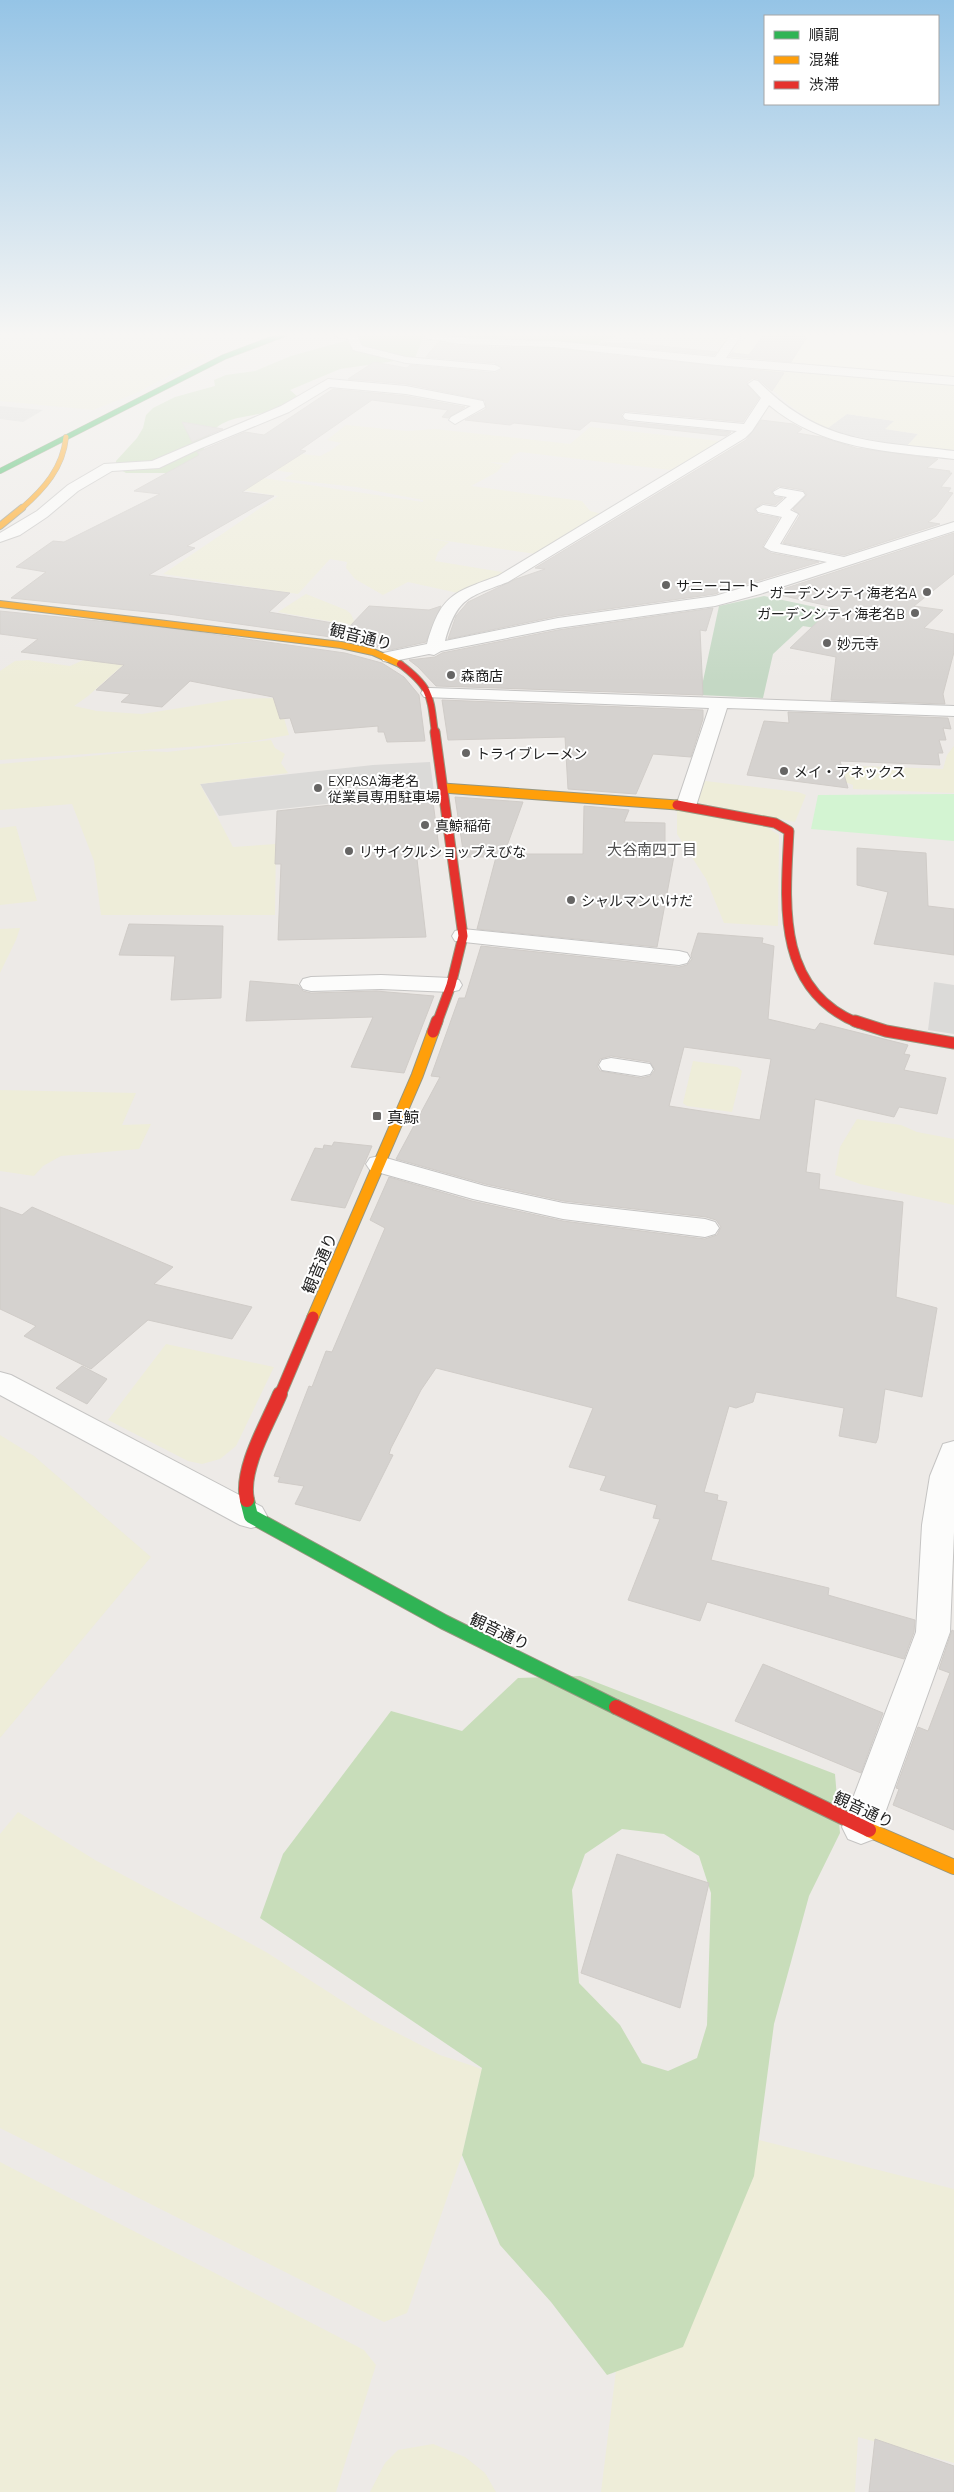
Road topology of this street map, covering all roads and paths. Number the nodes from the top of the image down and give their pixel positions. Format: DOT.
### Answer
graph roads {
  1 [pos="39,450"];
  2 [pos="66,450"];
  3 [pos="185,450"];
  4 [pos="712,450"];
  5 [pos="918,450"];
  6 [pos="954,455"];
  7 [pos="0,471"];
  8 [pos="780,492"];
  9 [pos="763,509"];
  10 [pos="779,512"];
  11 [pos="0,526"];
  12 [pos="954,526"];
  13 [pos="758,536"];
  14 [pos="0,538"];
  15 [pos="775,540"];
  16 [pos="843,562"];
  17 [pos="0,604"];
  18 [pos="434,650"];
  19 [pos="389,658"];
  20 [pos="430,693"];
  21 [pos="720,702"];
  22 [pos="954,710"];
  23 [pos="444,788"];
  24 [pos="686,806"];
  25 [pos="463,936"];
  26 [pos="679,958"];
  27 [pos="311,984"];
  28 [pos="451,986"];
  29 [pos="954,1043"];
  30 [pos="611,1065"];
  31 [pos="641,1069"];
  32 [pos="379,1164"];
  33 [pos="705,1228"];
  34 [pos="0,1382"];
  35 [pos="954,1452"];
  36 [pos="250,1516"];
  37 [pos="861,1827"];
  38 [pos="954,1867"];
  1 -- 7 [label="main road"];
  2 -- 11 [label="main road"];
  3 -- 14 [label="street"];
  4 -- 18 [label="street"];
  5 -- 6 [label="street"];
  8 -- 10 [label="street"];
  9 -- 10 [label="street"];
  10 -- 15 [label="street"];
  12 -- 16 [label="street"];
  13 -- 15 [label="street"];
  15 -- 16 [label="street"];
  16 -- 18 [label="street"];
  17 -- 19 [label="main road, 観音通り"];
  18 -- 19 [label="street"];
  19 -- 20 [label="main road, 観音通り"];
  20 -- 21 [label="street"];
  20 -- 23 [label="main road, 観音通り"];
  21 -- 22 [label="street"];
  21 -- 24 [label="street"];
  23 -- 24 [label="main road"];
  23 -- 25 [label="main road, 観音通り"];
  24 -- 29 [label="main road"];
  25 -- 26 [label="street"];
  25 -- 28 [label="main road, 観音通り"];
  27 -- 28 [label="street"];
  28 -- 32 [label="main road, 観音通り"];
  30 -- 31 [label="street"];
  32 -- 33 [label="street"];
  32 -- 36 [label="main road, 観音通り"];
  34 -- 36 [label="street"];
  35 -- 37 [label="street"];
  36 -- 37 [label="main road, 観音通り"];
  37 -- 38 [label="main road, 観音通り"];
}
